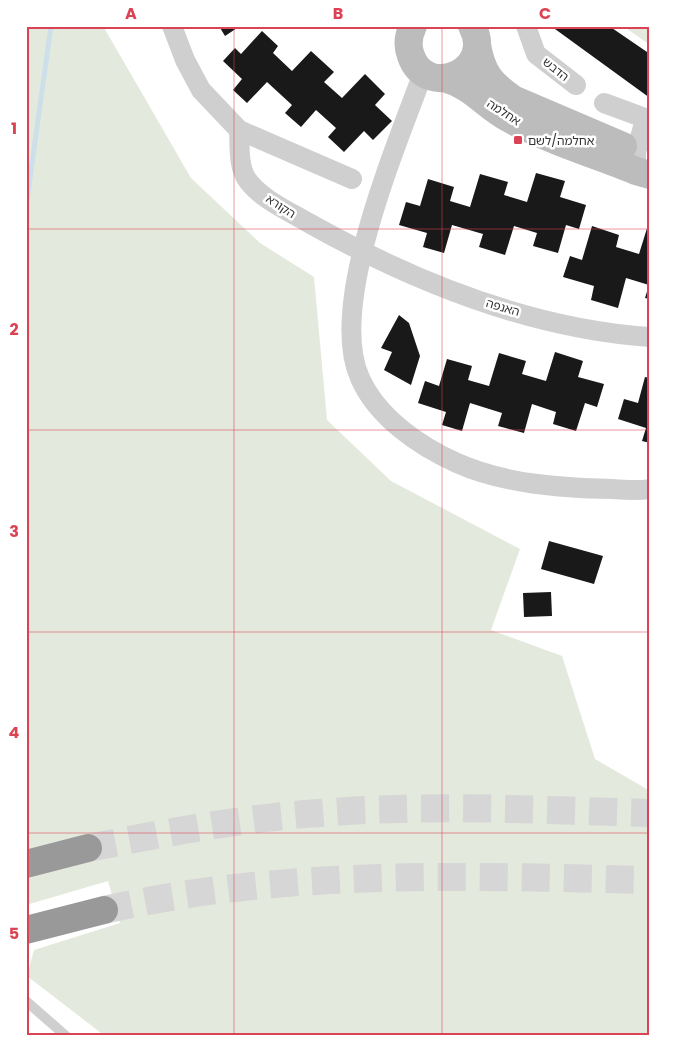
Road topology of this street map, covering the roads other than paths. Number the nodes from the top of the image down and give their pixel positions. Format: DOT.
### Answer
graph roads {
  1 [pos="172,26"];
  2 [pos="393,26"];
  3 [pos="526,26"];
  4 [pos="475,33"];
  5 [pos="411,38"];
  6 [pos="434,76"];
  7 [pos="576,85"];
  8 [pos="604,103"];
  9 [pos="648,120"];
  10 [pos="239,130"];
  11 [pos="643,164"];
  12 [pos="352,179"];
  13 [pos="362,253"];
  14 [pos="650,337"];
  15 [pos="650,489"];
  16 [pos="88,848"];
  17 [pos="26,864"];
  18 [pos="104,910"];
  19 [pos="26,930"];
  20 [pos="26,1001"];
  21 [pos="66,1036"];
  1 -- 10 [label="street"];
  2 -- 5 [label="street"];
  3 -- 7 [label="street, הדבש"];
  4 -- 6 [label="street"];
  4 -- 11 [label="street, אחלמה"];
  5 -- 6 [label="street"];
  6 -- 11 [label="street, אחלמה"];
  6 -- 13 [label="street"];
  8 -- 9 [label="street"];
  9 -- 11 [label="street"];
  10 -- 12 [label="street"];
  10 -- 13 [label="street, הקורא"];
  13 -- 14 [label="street, האנפה"];
  13 -- 15 [label="street"];
  16 -- 17 [label="highway"];
  18 -- 19 [label="highway"];
  20 -- 21 [label="lane"];
}
